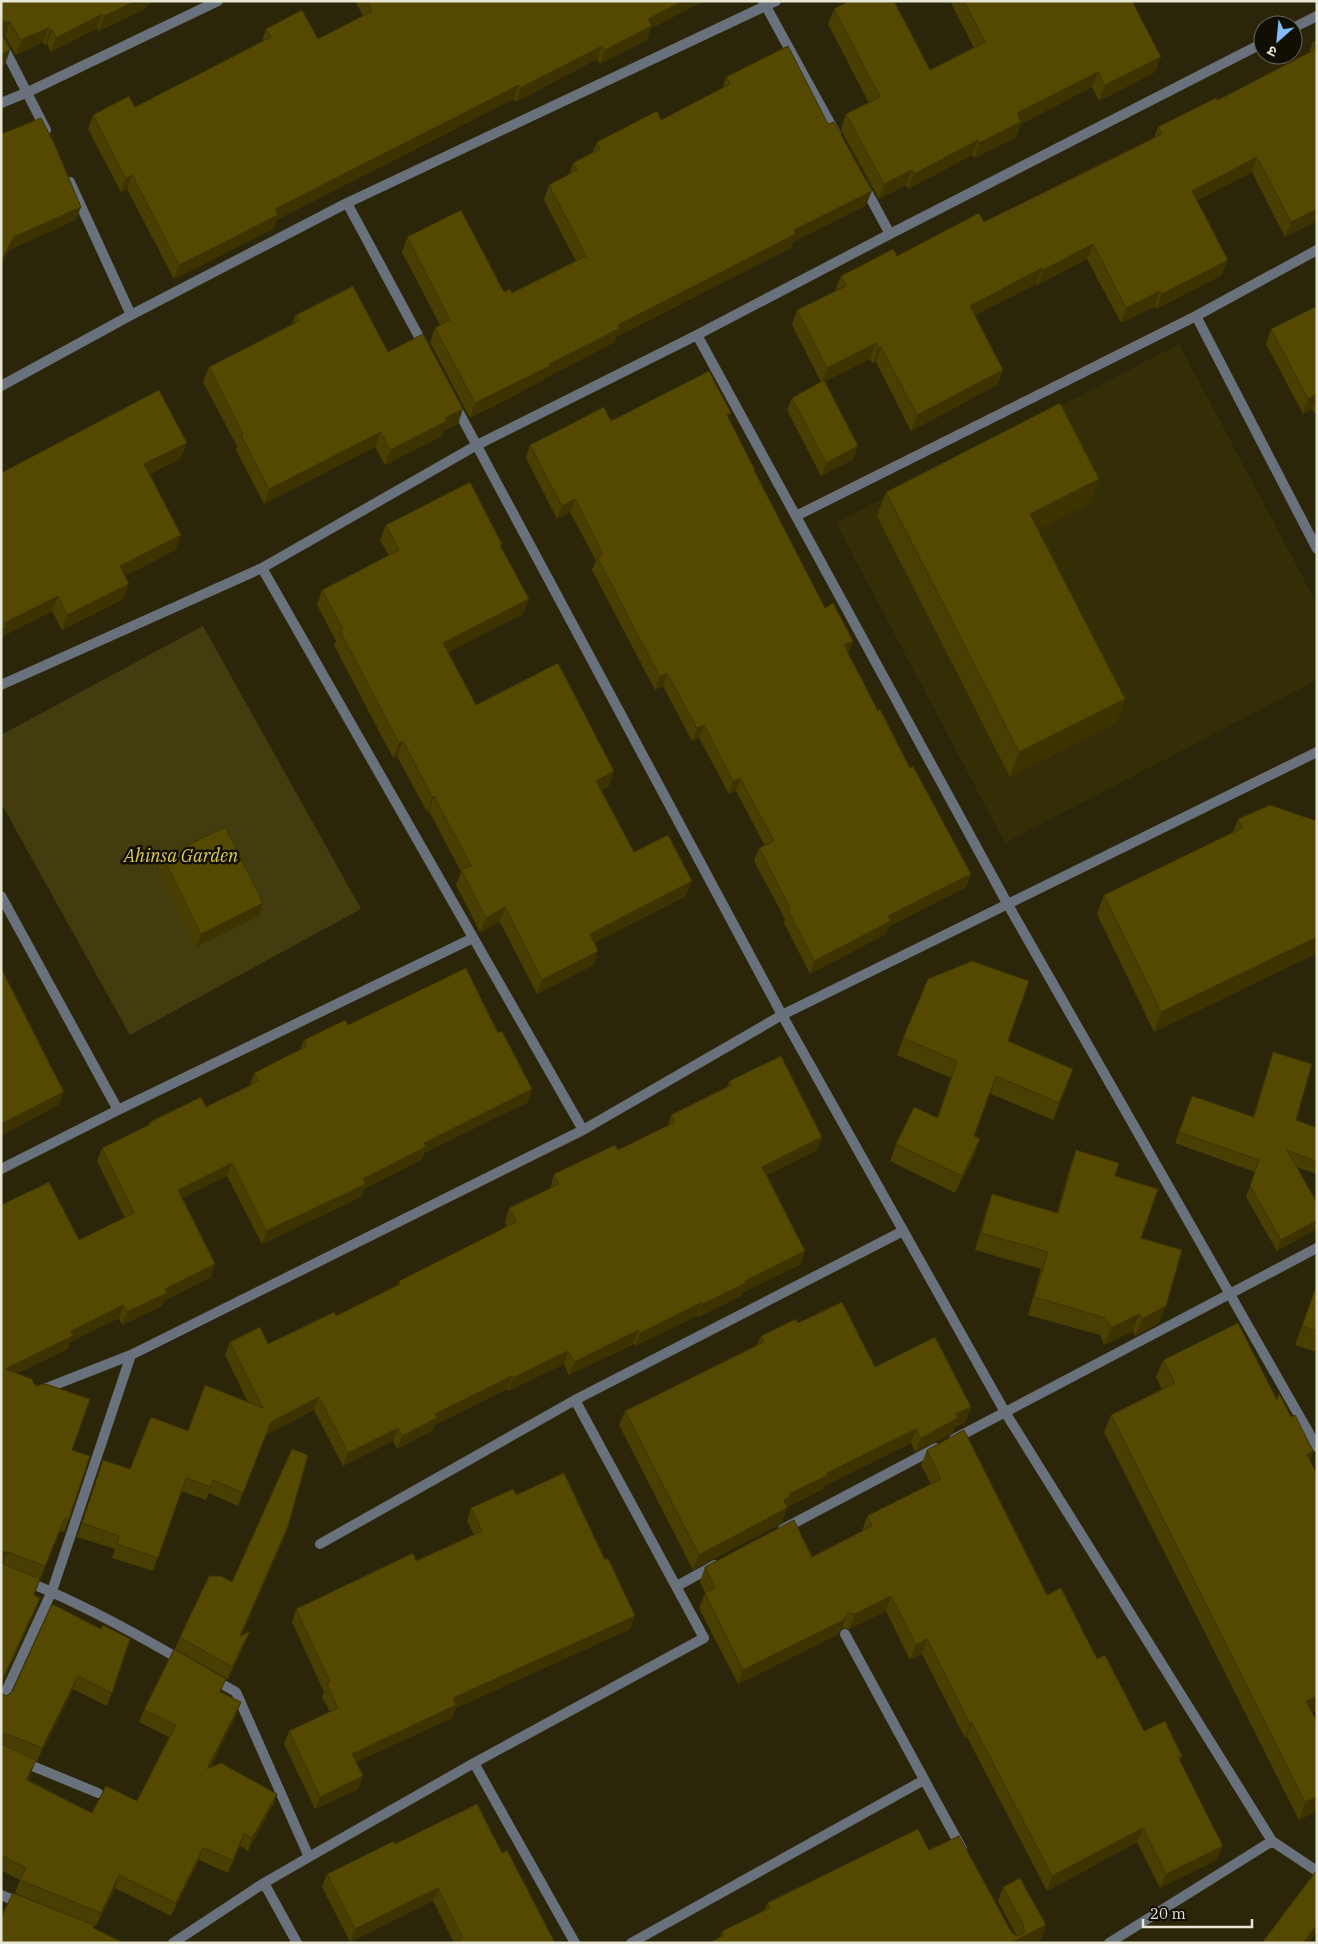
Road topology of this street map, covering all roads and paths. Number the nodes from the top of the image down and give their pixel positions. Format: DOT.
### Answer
graph roads {
  1 [pos="218,1"];
  2 [pos="776,1"];
  3 [pos="764,4"];
  4 [pos="1317,16"];
  5 [pos="1303,23"];
  6 [pos="1,42"];
  7 [pos="1253,48"];
  8 [pos="28,92"];
  9 [pos="1,103"];
  10 [pos="49,137"];
  11 [pos="842,146"];
  12 [pos="65,172"];
  13 [pos="857,172"];
  14 [pos="347,204"];
  15 [pos="890,234"];
  16 [pos="1317,250"];
  17 [pos="131,315"];
  18 [pos="1196,316"];
  19 [pos="697,335"];
  20 [pos="431,358"];
  21 [pos="1,386"];
  22 [pos="449,393"];
  23 [pos="477,445"];
  24 [pos="796,516"];
  25 [pos="1317,549"];
  26 [pos="262,568"];
  27 [pos="1,685"];
  28 [pos="1317,752"];
  29 [pos="1,896"];
  30 [pos="1007,904"];
  31 [pos="473,938"];
  32 [pos="782,1016"];
  33 [pos="118,1110"];
  34 [pos="583,1130"];
  35 [pos="1,1169"];
  36 [pos="903,1231"];
  37 [pos="1317,1248"];
  38 [pos="1230,1294"];
  39 [pos="131,1355"];
  40 [pos="34,1392"];
  41 [pos="575,1400"];
  42 [pos="1005,1412"];
  43 [pos="1317,1447"];
  44 [pos="772,1536"];
  45 [pos="320,1544"];
  46 [pos="728,1558"];
  47 [pos="1,1571"];
  48 [pos="676,1586"];
  49 [pos="52,1591"];
  50 [pos="845,1634"];
  51 [pos="187,1663"];
  52 [pos="204,1673"];
  53 [pos="1,1702"];
  54 [pos="1,1753"];
  55 [pos="474,1763"];
  56 [pos="924,1780"];
  57 [pos="98,1793"];
  58 [pos="1272,1841"];
  59 [pos="309,1857"];
  60 [pos="966,1857"];
  61 [pos="1317,1871"];
  62 [pos="264,1883"];
  63 [pos="1,1895"];
  64 [pos="29,1906"];
  65 [pos="1127,1933"];
  66 [pos="173,1943"];
  67 [pos="297,1943"];
  68 [pos="575,1943"];
  69 [pos="631,1943"];
  70 [pos="1108,1943"];
  71 [pos="1133,1943"];
  1 -- 8 [label="street"];
  2 -- 3 [label="street"];
  3 -- 11 [label="street"];
  3 -- 14 [label="street"];
  4 -- 5 [label="street"];
  6 -- 8 [label="street"];
  7 -- 15 [label="street"];
  8 -- 9 [label="street"];
  8 -- 10 [label="street"];
  12 -- 17 [label="street"];
  13 -- 15 [label="street"];
  14 -- 17 [label="street"];
  14 -- 20 [label="street"];
  15 -- 19 [label="street"];
  16 -- 18 [label="street"];
  17 -- 21 [label="street"];
  18 -- 24 [label="street"];
  18 -- 25 [label="street"];
  19 -- 23 [label="street"];
  19 -- 24 [label="street"];
  22 -- 23 [label="street"];
  23 -- 26 [label="street"];
  23 -- 32 [label="street"];
  24 -- 30 [label="street"];
  26 -- 27 [label="street"];
  26 -- 31 [label="street"];
  28 -- 30 [label="street"];
  29 -- 33 [label="street"];
  30 -- 32 [label="street"];
  30 -- 38 [label="street"];
  31 -- 33 [label="street"];
  31 -- 34 [label="street"];
  32 -- 34 [label="street"];
  32 -- 36 [label="street"];
  33 -- 35 [label="street"];
  34 -- 39 [label="street"];
  36 -- 41 [label="street"];
  36 -- 42 [label="street"];
  37 -- 38 [label="street"];
  38 -- 42 [label="street"];
  38 -- 43 [label="street"];
  39 -- 40 [label="street"];
  39 -- 49 [label="street"];
  41 -- 45 [label="street"];
  41 -- 48 [label="street"];
  42 -- 44 [label="street"];
  42 -- 58 [label="street"];
  46 -- 48 [label="street"];
  47 -- 49 [label="street"];
  48 -- 55 [label="street"];
  49 -- 51 [label="street"];
  49 -- 53 [label="street"];
  50 -- 56 [label="street"];
  52 -- 59 [label="street"];
  54 -- 57 [label="street"];
  55 -- 59 [label="street"];
  55 -- 68 [label="street"];
  56 -- 60 [label="street"];
  56 -- 69 [label="street"];
  58 -- 61 [label="street"];
  58 -- 65 [label="street"];
  59 -- 62 [label="street"];
  62 -- 66 [label="street"];
  62 -- 67 [label="street"];
  63 -- 64 [label="street"];
  65 -- 70 [label="street"];
  65 -- 71 [label="street"];
}
